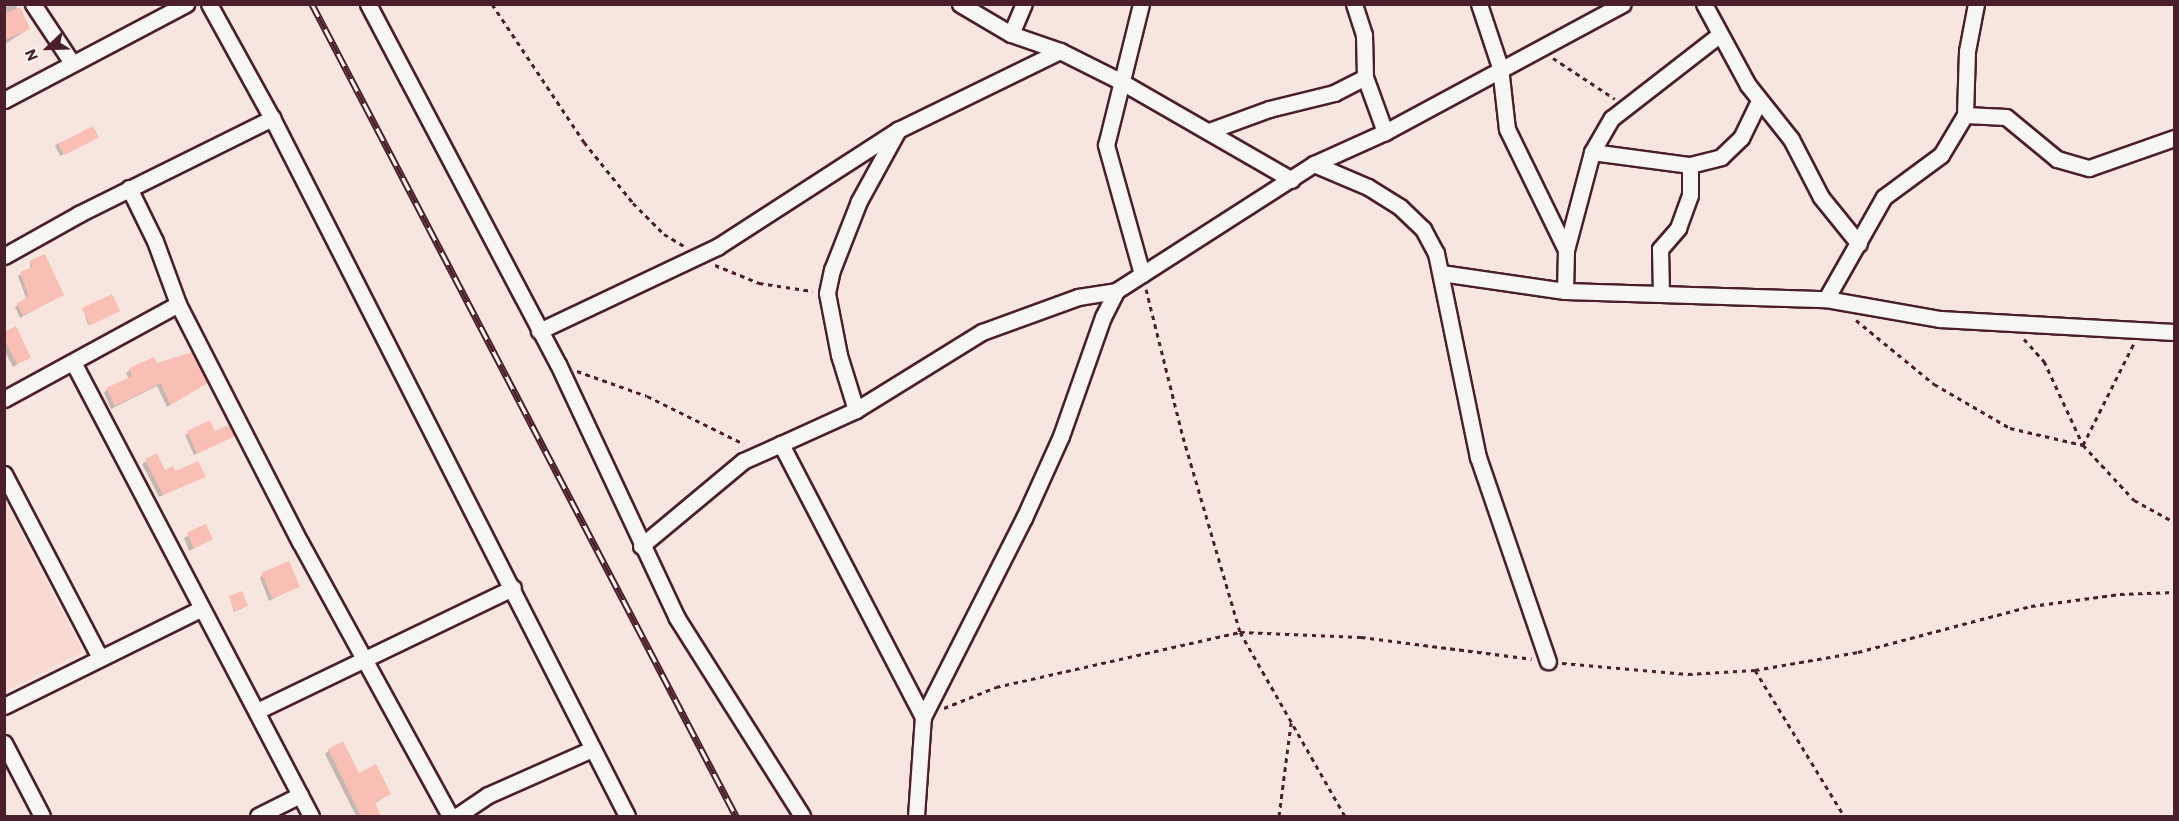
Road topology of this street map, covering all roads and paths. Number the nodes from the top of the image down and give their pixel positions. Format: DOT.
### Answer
graph roads {
  1 [pos="33,4"];
  2 [pos="186,4"];
  3 [pos="209,4"];
  4 [pos="368,4"];
  5 [pos="492,4"];
  6 [pos="960,4"];
  7 [pos="1024,4"];
  8 [pos="1141,4"];
  9 [pos="1354,4"];
  10 [pos="1479,4"];
  11 [pos="1623,4"];
  12 [pos="1704,4"];
  13 [pos="1976,4"];
  14 [pos="1011,34"];
  15 [pos="1719,35"];
  16 [pos="1535,49"];
  17 [pos="1060,51"];
  18 [pos="72,63"];
  19 [pos="1500,67"];
  20 [pos="1365,77"];
  21 [pos="1120,81"];
  22 [pos="4,100"];
  23 [pos="1759,101"];
  24 [pos="1623,109"];
  25 [pos="1965,115"];
  26 [pos="272,118"];
  27 [pos="898,130"];
  28 [pos="1209,131"];
  29 [pos="1384,132"];
  30 [pos="2175,138"];
  31 [pos="1593,152"];
  32 [pos="1314,164"];
  33 [pos="1690,165"];
  34 [pos="1292,180"];
  35 [pos="129,188"];
  36 [pos="1859,244"];
  37 [pos="1566,250"];
  38 [pos="698,254"];
  39 [pos="4,256"];
  40 [pos="1441,273"];
  41 [pos="1142,274"];
  42 [pos="1116,291"];
  43 [pos="1565,291"];
  44 [pos="828,293"];
  45 [pos="1661,293"];
  46 [pos="1826,298"];
  47 [pos="178,304"];
  48 [pos="1850,316"];
  49 [pos="2008,321"];
  50 [pos="539,331"];
  51 [pos="2140,331"];
  52 [pos="2175,332"];
  53 [pos="74,362"];
  54 [pos="558,364"];
  55 [pos="4,399"];
  56 [pos="856,410"];
  57 [pos="781,444"];
  58 [pos="2083,445"];
  59 [pos="757,452"];
  60 [pos="4,474"];
  61 [pos="2175,522"];
  62 [pos="641,546"];
  63 [pos="513,588"];
  64 [pos="2175,592"];
  65 [pos="200,609"];
  66 [pos="1240,632"];
  67 [pos="99,656"];
  68 [pos="1548,661"];
  69 [pos="364,662"];
  70 [pos="1755,670"];
  71 [pos="4,706"];
  72 [pos="256,711"];
  73 [pos="923,717"];
  74 [pos="1291,721"];
  75 [pos="4,743"];
  76 [pos="592,749"];
  77 [pos="300,795"];
  78 [pos="42,816"];
  79 [pos="258,816"];
  80 [pos="311,816"];
  81 [pos="450,816"];
  82 [pos="457,816"];
  83 [pos="627,816"];
  84 [pos="802,816"];
  85 [pos="916,816"];
  86 [pos="1279,816"];
  87 [pos="1345,816"];
  88 [pos="1844,816"];
  1 -- 18 [label="street"];
  2 -- 18 [label="street"];
  3 -- 26 [label="street"];
  4 -- 50 [label="street"];
  5 -- 38 [label="path"];
  6 -- 14 [label="street"];
  7 -- 14 [label="street"];
  8 -- 21 [label="street"];
  9 -- 20 [label="street"];
  10 -- 19 [label="street"];
  11 -- 16 [label="street"];
  12 -- 15 [label="street"];
  13 -- 25 [label="street"];
  14 -- 17 [label="street"];
  15 -- 23 [label="street"];
  15 -- 24 [label="street"];
  16 -- 19 [label="street"];
  16 -- 24 [label="path"];
  17 -- 21 [label="street"];
  17 -- 27 [label="street"];
  18 -- 22 [label="street"];
  19 -- 29 [label="street"];
  19 -- 37 [label="street"];
  20 -- 28 [label="street"];
  20 -- 29 [label="street"];
  21 -- 28 [label="street"];
  21 -- 41 [label="street"];
  23 -- 33 [label="street"];
  23 -- 36 [label="street"];
  24 -- 31 [label="street"];
  25 -- 30 [label="street"];
  25 -- 36 [label="street"];
  26 -- 35 [label="street"];
  26 -- 63 [label="street"];
  27 -- 38 [label="street"];
  27 -- 44 [label="street"];
  28 -- 34 [label="street"];
  29 -- 32 [label="street"];
  31 -- 33 [label="street"];
  31 -- 37 [label="street"];
  32 -- 34 [label="street"];
  32 -- 40 [label="street"];
  33 -- 45 [label="street"];
  34 -- 41 [label="street"];
  35 -- 39 [label="street"];
  35 -- 47 [label="street"];
  36 -- 46 [label="street"];
  37 -- 43 [label="street"];
  38 -- 44 [label="path"];
  38 -- 50 [label="street"];
  40 -- 43 [label="street"];
  40 -- 68 [label="street"];
  41 -- 42 [label="street"];
  41 -- 66 [label="path"];
  42 -- 56 [label="street"];
  42 -- 73 [label="street"];
  43 -- 45 [label="street"];
  44 -- 56 [label="street"];
  45 -- 46 [label="street"];
  46 -- 49 [label="street"];
  47 -- 53 [label="street"];
  47 -- 69 [label="street"];
  48 -- 58 [label="path"];
  49 -- 51 [label="street"];
  49 -- 58 [label="path"];
  50 -- 54 [label="street"];
  51 -- 52 [label="street"];
  51 -- 58 [label="path"];
  53 -- 55 [label="street"];
  53 -- 65 [label="street"];
  54 -- 59 [label="path"];
  54 -- 62 [label="street"];
  56 -- 57 [label="street"];
  57 -- 59 [label="street"];
  57 -- 73 [label="street"];
  58 -- 61 [label="path"];
  59 -- 62 [label="street"];
  60 -- 67 [label="street"];
  62 -- 84 [label="street"];
  63 -- 69 [label="street"];
  63 -- 76 [label="street"];
  64 -- 70 [label="path"];
  65 -- 67 [label="street"];
  65 -- 72 [label="street"];
  66 -- 68 [label="path"];
  66 -- 73 [label="path"];
  66 -- 74 [label="path"];
  67 -- 71 [label="street"];
  68 -- 70 [label="path"];
  69 -- 72 [label="street"];
  69 -- 81 [label="street"];
  70 -- 88 [label="path"];
  72 -- 77 [label="street"];
  73 -- 85 [label="street"];
  74 -- 86 [label="path"];
  74 -- 87 [label="path"];
  75 -- 78 [label="street"];
  76 -- 82 [label="street"];
  76 -- 83 [label="street"];
  77 -- 79 [label="street"];
  77 -- 80 [label="street"];
}
